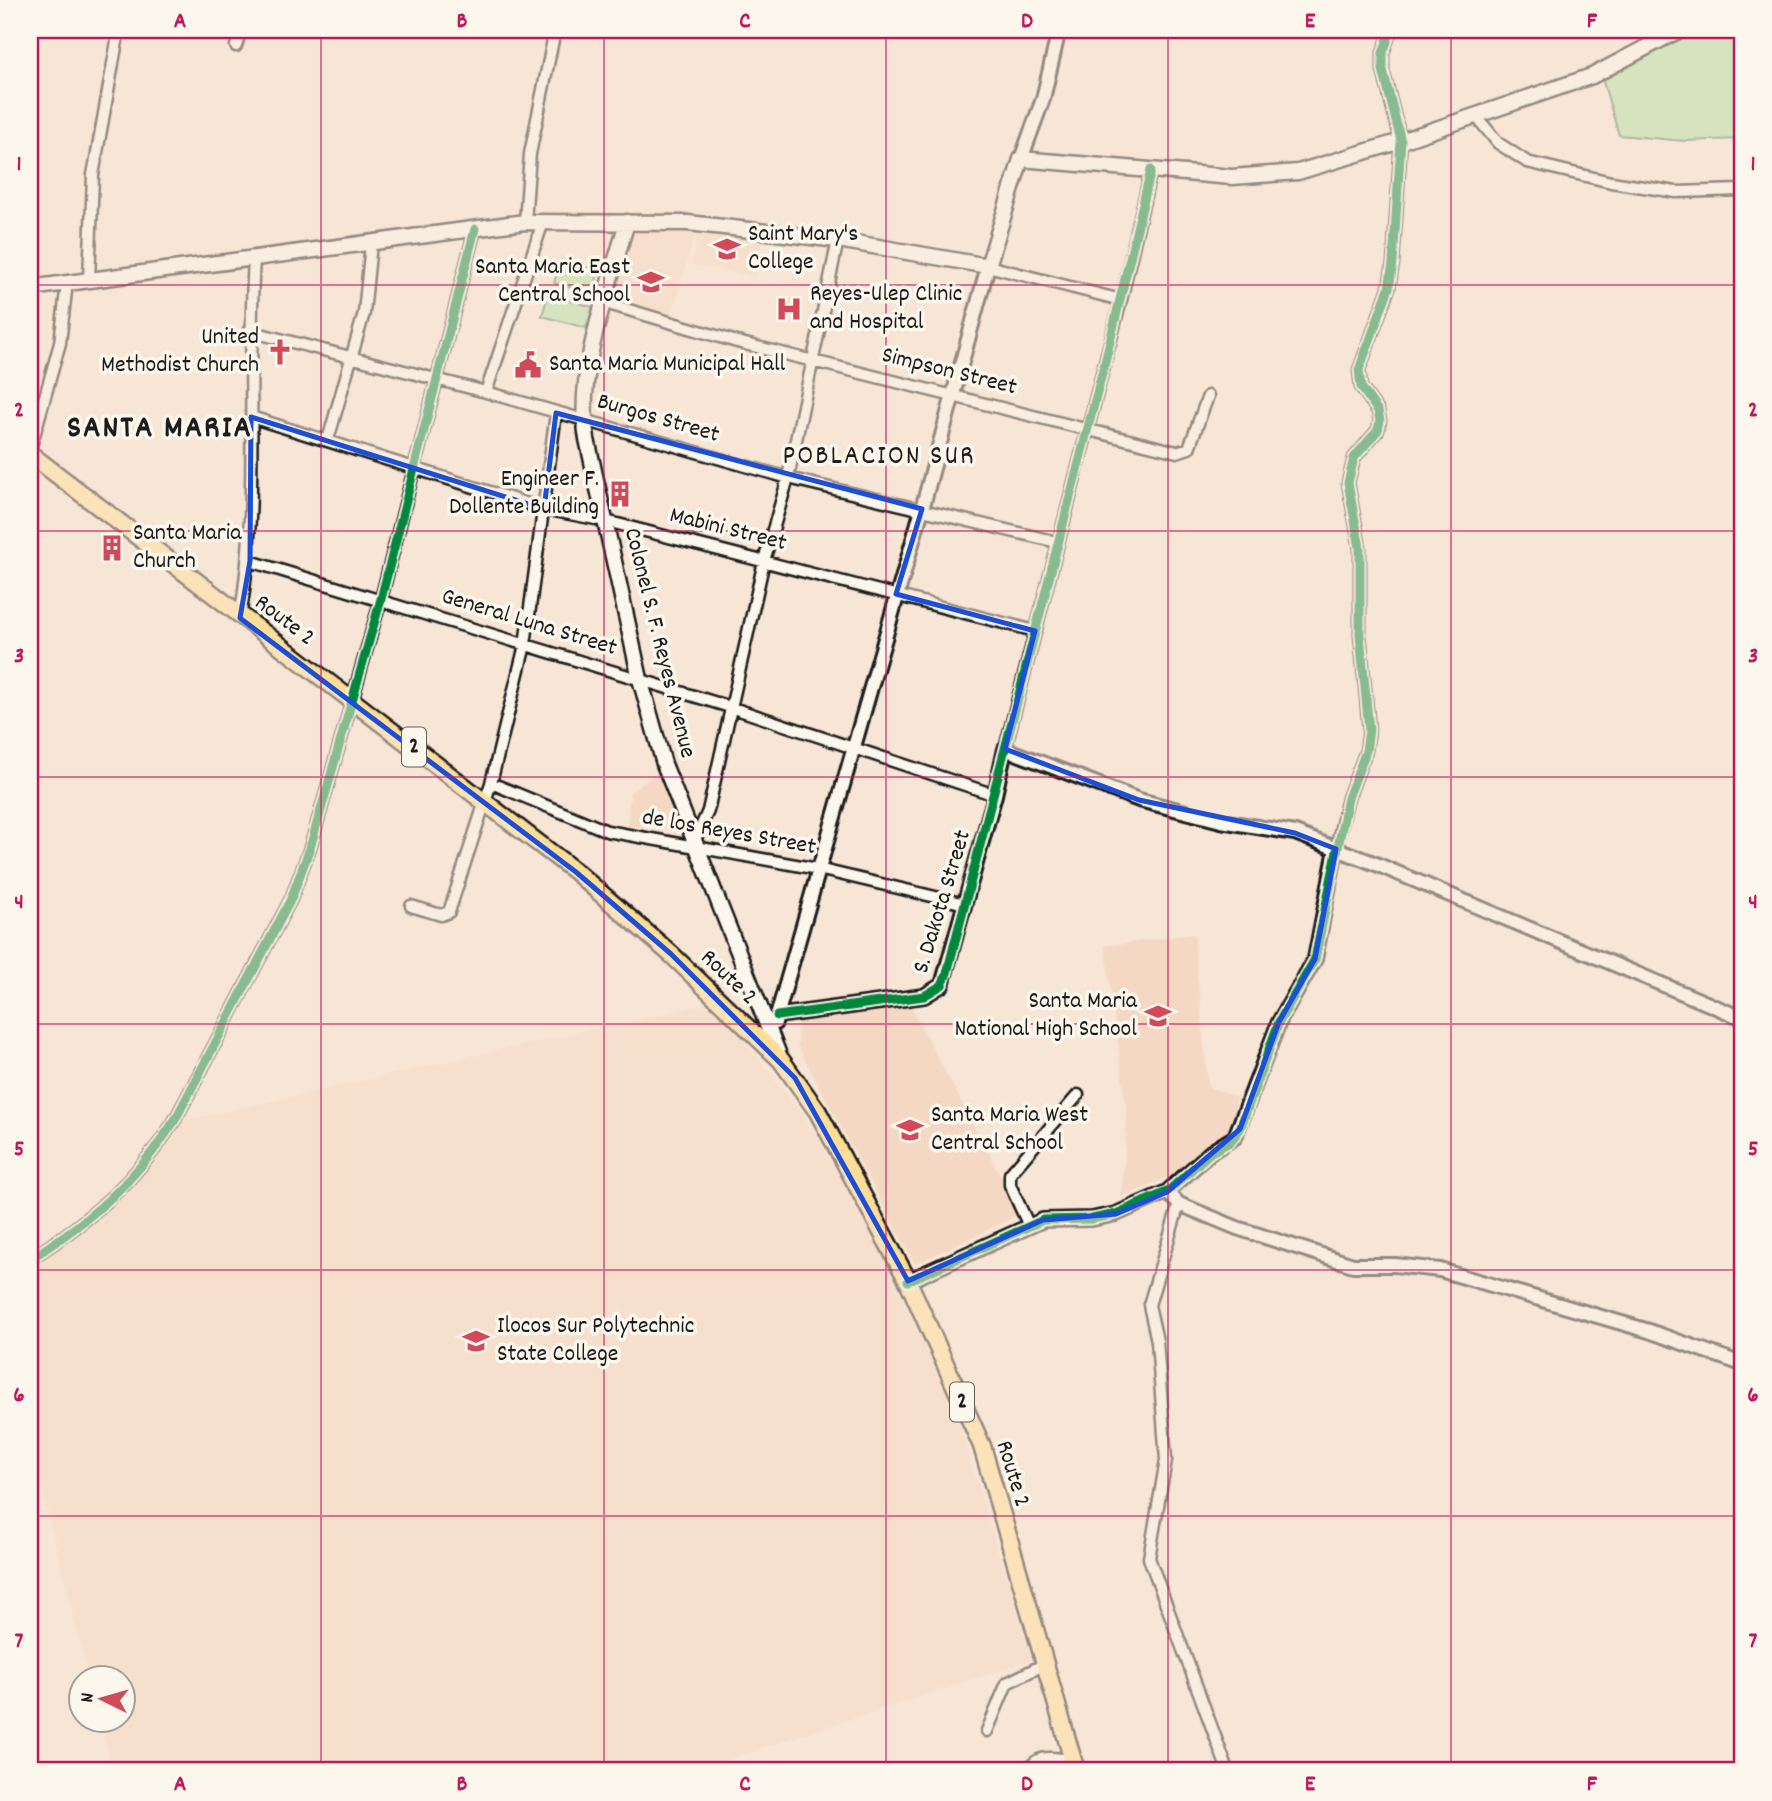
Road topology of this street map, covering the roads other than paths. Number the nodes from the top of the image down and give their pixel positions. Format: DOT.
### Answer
graph roads {
  1 [pos="119,30"];
  2 [pos="241,30"];
  3 [pos="555,30"];
  4 [pos="1059,30"];
  5 [pos="1391,30"];
  6 [pos="1679,30"];
  7 [pos="236,46"];
  8 [pos="1476,116"];
  9 [pos="1401,141"];
  10 [pos="1021,159"];
  11 [pos="1150,170"];
  12 [pos="1742,190"];
  13 [pos="526,222"];
  14 [pos="543,222"];
  15 [pos="627,222"];
  16 [pos="475,229"];
  17 [pos="838,240"];
  18 [pos="371,244"];
  19 [pos="254,260"];
  20 [pos="988,267"];
  21 [pos="89,280"];
  22 [pos="67,283"];
  23 [pos="30,288"];
  24 [pos="1121,300"];
  25 [pos="605,303"];
  26 [pos="249,331"];
  27 [pos="354,359"];
  28 [pos="813,360"];
  29 [pos="437,381"];
  30 [pos="486,392"];
  31 [pos="953,394"];
  32 [pos="1208,396"];
  33 [pos="556,413"];
  34 [pos="251,417"];
  35 [pos="584,420"];
  36 [pos="1086,428"];
  37 [pos="328,440"];
  38 [pos="30,452"];
  39 [pos="415,467"];
  40 [pos="788,478"];
  41 [pos="544,509"];
  42 [pos="922,509"];
  43 [pos="606,522"];
  44 [pos="1057,542"];
  45 [pos="250,561"];
  46 [pos="764,561"];
  47 [pos="896,594"];
  48 [pos="381,599"];
  49 [pos="240,618"];
  50 [pos="1035,631"];
  51 [pos="525,645"];
  52 [pos="640,679"];
  53 [pos="352,700"];
  54 [pos="730,707"];
  55 [pos="1005,749"];
  56 [pos="852,750"];
  57 [pos="491,783"];
  58 [pos="995,795"];
  59 [pos="483,801"];
  60 [pos="696,842"];
  61 [pos="1340,850"];
  62 [pos="818,869"];
  63 [pos="965,904"];
  64 [pos="411,906"];
  65 [pos="776,1016"];
  66 [pos="1742,1018"];
  67 [pos="772,1033"];
  68 [pos="781,1060"];
  69 [pos="1078,1094"];
  70 [pos="1167,1192"];
  71 [pos="1179,1205"];
  72 [pos="1029,1226"];
  73 [pos="30,1259"];
  74 [pos="908,1281"];
  75 [pos="1742,1364"];
  76 [pos="1045,1664"];
  77 [pos="987,1731"];
  78 [pos="1074,1765"];
  79 [pos="1029,1771"];
  80 [pos="1228,1771"];
  1 -- 21 [label="street"];
  2 -- 7 [label="street"];
  3 -- 13 [label="street"];
  4 -- 10 [label="street"];
  5 -- 9 [label="street"];
  6 -- 8 [label="main road"];
  8 -- 9 [label="main road"];
  8 -- 12 [label="street"];
  9 -- 11 [label="main road"];
  9 -- 61 [label="street"];
  10 -- 11 [label="main road"];
  10 -- 20 [label="main road"];
  11 -- 24 [label="street"];
  13 -- 14 [label="main road"];
  13 -- 16 [label="main road"];
  14 -- 15 [label="main road"];
  14 -- 30 [label="street"];
  15 -- 17 [label="main road"];
  15 -- 25 [label="main road, Colonel S. F. Reyes Avenue"];
  16 -- 18 [label="main road"];
  16 -- 29 [label="street"];
  17 -- 20 [label="main road"];
  17 -- 28 [label="street"];
  18 -- 19 [label="main road"];
  18 -- 27 [label="street"];
  19 -- 21 [label="main road"];
  19 -- 26 [label="street"];
  20 -- 24 [label="street"];
  20 -- 31 [label="street"];
  21 -- 22 [label="main road"];
  22 -- 23 [label="main road"];
  22 -- 38 [label="street"];
  24 -- 36 [label="street"];
  25 -- 28 [label="street, Simpson Street"];
  25 -- 35 [label="main road, Colonel S. F. Reyes Avenue"];
  26 -- 27 [label="street, Burgos Street"];
  26 -- 34 [label="street"];
  27 -- 29 [label="street, Burgos Street"];
  27 -- 37 [label="street"];
  28 -- 31 [label="street, Simpson Street"];
  28 -- 40 [label="street"];
  29 -- 30 [label="street, Burgos Street"];
  29 -- 39 [label="street"];
  30 -- 33 [label="street, Burgos Street"];
  31 -- 36 [label="street, Simpson Street"];
  31 -- 42 [label="street"];
  32 -- 36 [label="street, Simpson Street"];
  33 -- 35 [label="street, Burgos Street"];
  33 -- 41 [label="street"];
  34 -- 37 [label="street, Mabini Street"];
  34 -- 45 [label="street"];
  35 -- 40 [label="street, Burgos Street"];
  35 -- 43 [label="main road, Colonel S. F. Reyes Avenue"];
  36 -- 44 [label="street"];
  37 -- 39 [label="street, Mabini Street"];
  38 -- 49 [label="highway, Route 2 / 2"];
  39 -- 41 [label="street, Mabini Street"];
  39 -- 48 [label="street"];
  40 -- 42 [label="street, Burgos Street"];
  40 -- 46 [label="street"];
  41 -- 43 [label="street, Mabini Street"];
  41 -- 51 [label="street"];
  42 -- 44 [label="street, Burgos Street"];
  42 -- 47 [label="street"];
  43 -- 46 [label="street, Mabini Street"];
  43 -- 52 [label="main road, Colonel S. F. Reyes Avenue"];
  44 -- 50 [label="street"];
  45 -- 48 [label="street, General Luna Street"];
  45 -- 49 [label="street"];
  46 -- 47 [label="street, Mabini Street"];
  46 -- 54 [label="street"];
  47 -- 50 [label="street, Mabini Street"];
  47 -- 56 [label="street"];
  48 -- 51 [label="street, General Luna Street"];
  48 -- 53 [label="street"];
  49 -- 53 [label="highway, Route 2 / 2"];
  50 -- 55 [label="street"];
  51 -- 52 [label="street, General Luna Street"];
  51 -- 57 [label="street"];
  52 -- 54 [label="street, General Luna Street"];
  52 -- 60 [label="main road, Colonel S. F. Reyes Avenue"];
  53 -- 59 [label="highway, Route 2 / 2"];
  53 -- 73 [label="street"];
  54 -- 56 [label="street, General Luna Street"];
  54 -- 60 [label="street"];
  55 -- 58 [label="street, S. Dakota Street"];
  55 -- 61 [label="street"];
  56 -- 58 [label="street, General Luna Street"];
  56 -- 62 [label="street"];
  57 -- 59 [label="street"];
  57 -- 60 [label="street, de los Reyes Street"];
  58 -- 63 [label="street, S. Dakota Street"];
  59 -- 64 [label="street"];
  59 -- 68 [label="highway, Route 2 / 2"];
  60 -- 62 [label="street, de los Reyes Street"];
  60 -- 67 [label="main road, Colonel S. F. Reyes Avenue"];
  61 -- 66 [label="street"];
  61 -- 70 [label="street"];
  62 -- 63 [label="street, de los Reyes Street"];
  62 -- 65 [label="street"];
  63 -- 65 [label="street, S. Dakota Street"];
  65 -- 67 [label="street"];
  67 -- 68 [label="main road, Colonel S. F. Reyes Avenue"];
  68 -- 74 [label="highway, Route 2 / 2"];
  69 -- 72 [label="street"];
  70 -- 71 [label="street"];
  70 -- 72 [label="street"];
  71 -- 75 [label="street"];
  71 -- 80 [label="street"];
  72 -- 74 [label="street"];
  74 -- 76 [label="highway, Route 2 / 2"];
  76 -- 77 [label="street"];
  76 -- 78 [label="highway, Route 2 / 2"];
  78 -- 79 [label="street"];
}
